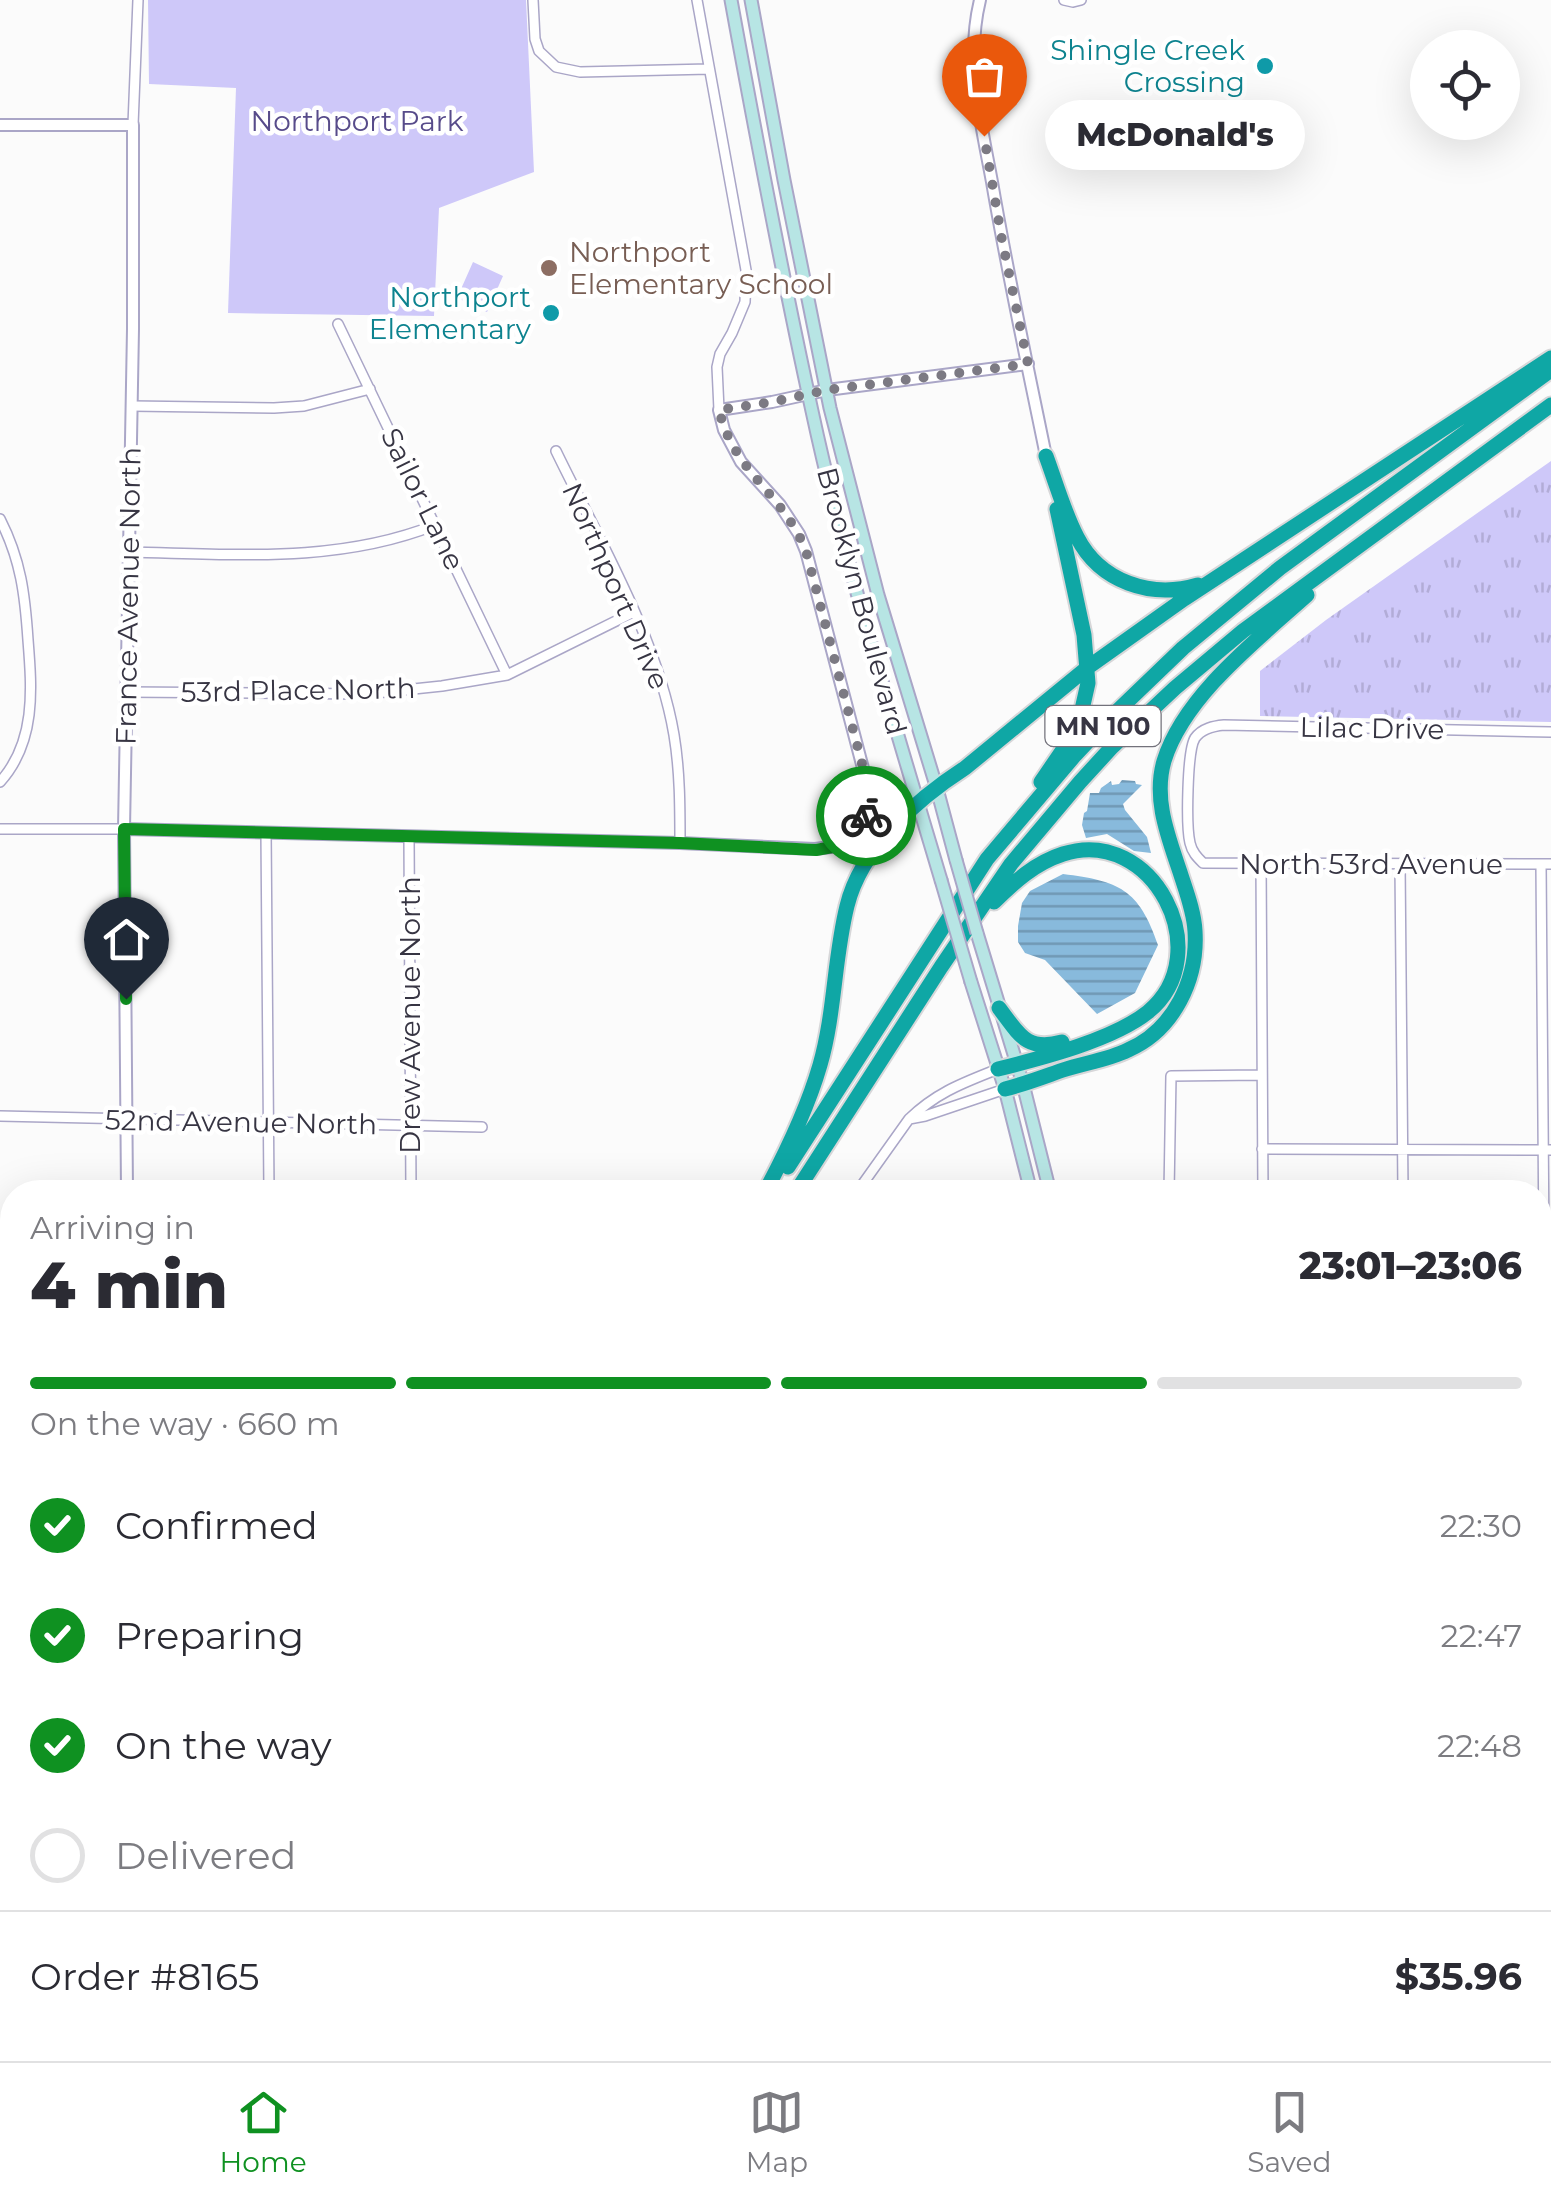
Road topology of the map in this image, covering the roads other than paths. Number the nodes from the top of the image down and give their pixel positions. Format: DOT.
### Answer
graph roads {
  1 [pos="138,0"];
  2 [pos="532,0"];
  3 [pos="697,0"];
  4 [pos="731,0"];
  5 [pos="751,0"];
  6 [pos="980,0"];
  7 [pos="1064,0"];
  8 [pos="1082,0"];
  9 [pos="709,69"];
  10 [pos="0,125"];
  11 [pos="133,125"];
  12 [pos="338,324"];
  13 [pos="1551,358"];
  14 [pos="1028,364"];
  15 [pos="1551,370"];
  16 [pos="370,389"];
  17 [pos="827,390"];
  18 [pos="808,394"];
  19 [pos="132,406"];
  20 [pos="1551,406"];
  21 [pos="719,410"];
  22 [pos="556,451"];
  23 [pos="1046,456"];
  24 [pos="1057,509"];
  25 [pos="0,519"];
  26 [pos="435,525"];
  27 [pos="1382,529"];
  28 [pos="129,552"];
  29 [pos="1216,578"];
  30 [pos="634,612"];
  31 [pos="1087,668"];
  32 [pos="507,675"];
  33 [pos="127,692"];
  34 [pos="1551,732"];
  35 [pos="0,782"];
  36 [pos="937,789"];
  37 [pos="918,804"];
  38 [pos="0,829"];
  39 [pos="124,829"];
  40 [pos="266,832"];
  41 [pos="408,837"];
  42 [pos="680,843"];
  43 [pos="1194,854"];
  44 [pos="988,858"];
  45 [pos="1261,864"];
  46 [pos="1400,864"];
  47 [pos="1546,864"];
  48 [pos="941,967"];
  49 [pos="999,1008"];
  50 [pos="1133,1022"];
  51 [pos="1017,1064"];
  52 [pos="998,1070"];
  53 [pos="1262,1075"];
  54 [pos="1023,1084"];
  55 [pos="1005,1089"];
  56 [pos="0,1116"];
  57 [pos="126,1118"];
  58 [pos="909,1119"];
  59 [pos="268,1122"];
  60 [pos="410,1126"];
  61 [pos="482,1128"];
  62 [pos="1262,1149"];
  63 [pos="1403,1150"];
  64 [pos="1548,1150"];
  65 [pos="127,1180"];
  66 [pos="269,1180"];
  67 [pos="410,1180"];
  68 [pos="774,1180"];
  69 [pos="776,1180"];
  70 [pos="804,1180"];
  71 [pos="866,1180"];
  72 [pos="1028,1180"];
  73 [pos="1047,1180"];
  74 [pos="1168,1180"];
  75 [pos="1263,1180"];
  76 [pos="1403,1180"];
  77 [pos="1548,1180"];
  1 -- 11 [label="street, France Avenue North"];
  2 -- 9 [label="street"];
  3 -- 9 [label="street"];
  4 -- 18 [label="main road, Brooklyn Boulevard"];
  5 -- 17 [label="main road, Brooklyn Boulevard"];
  6 -- 14 [label="street"];
  7 -- 8 [label="street"];
  9 -- 21 [label="street"];
  10 -- 11 [label="street"];
  11 -- 19 [label="street, France Avenue North"];
  12 -- 16 [label="street, Sailor Lane"];
  13 -- 29 [label="highway"];
  14 -- 17 [label="street"];
  14 -- 23 [label="street"];
  15 -- 44 [label="highway, MN 100"];
  16 -- 19 [label="street"];
  16 -- 26 [label="street, Sailor Lane"];
  17 -- 18 [label="street"];
  17 -- 36 [label="main road, Brooklyn Boulevard"];
  18 -- 21 [label="street"];
  18 -- 37 [label="main road, Brooklyn Boulevard"];
  19 -- 28 [label="street, France Avenue North"];
  20 -- 27 [label="highway, MN 100"];
  21 -- 42 [label="street"];
  22 -- 30 [label="street, Northport Drive"];
  23 -- 24 [label="street"];
  23 -- 29 [label="highway"];
  24 -- 31 [label="highway"];
  25 -- 35 [label="street"];
  26 -- 28 [label="street"];
  26 -- 32 [label="street, Sailor Lane"];
  27 -- 48 [label="highway, MN 100"];
  27 -- 54 [label="highway"];
  28 -- 33 [label="street, France Avenue North"];
  29 -- 31 [label="highway"];
  30 -- 32 [label="street, 53rd Place North"];
  30 -- 42 [label="street, Northport Drive"];
  31 -- 36 [label="highway"];
  31 -- 44 [label="highway"];
  32 -- 33 [label="street, 53rd Place North"];
  33 -- 39 [label="street, France Avenue North"];
  34 -- 43 [label="street, Lilac Drive"];
  36 -- 37 [label="highway"];
  36 -- 49 [label="main road, Brooklyn Boulevard, bridge"];
  37 -- 52 [label="main road, Brooklyn Boulevard, bridge"];
  37 -- 68 [label="highway"];
  38 -- 39 [label="street"];
  39 -- 40 [label="street"];
  39 -- 57 [label="street, France Avenue North"];
  40 -- 41 [label="street"];
  40 -- 59 [label="street"];
  41 -- 42 [label="street"];
  41 -- 60 [label="street, Drew Avenue North"];
  43 -- 45 [label="street, North 53rd Avenue"];
  44 -- 69 [label="highway, MN 100"];
  45 -- 46 [label="street, North 53rd Avenue"];
  45 -- 53 [label="street"];
  46 -- 47 [label="street, North 53rd Avenue"];
  46 -- 63 [label="street"];
  47 -- 64 [label="street"];
  48 -- 50 [label="highway"];
  48 -- 70 [label="highway, MN 100"];
  49 -- 50 [label="highway"];
  49 -- 51 [label="main road, Brooklyn Boulevard"];
  50 -- 51 [label="highway"];
  51 -- 52 [label="highway"];
  51 -- 54 [label="main road, Brooklyn Boulevard"];
  52 -- 55 [label="main road, Brooklyn Boulevard"];
  52 -- 58 [label="street"];
  53 -- 62 [label="street"];
  53 -- 74 [label="street"];
  54 -- 55 [label="highway"];
  54 -- 73 [label="main road, Brooklyn Boulevard"];
  55 -- 58 [label="street"];
  55 -- 72 [label="main road, Brooklyn Boulevard"];
  56 -- 57 [label="street, 52nd Avenue North"];
  57 -- 59 [label="street, 52nd Avenue North"];
  57 -- 65 [label="street, France Avenue North"];
  58 -- 71 [label="street"];
  59 -- 60 [label="street, 52nd Avenue North"];
  59 -- 66 [label="street"];
  60 -- 61 [label="street, 52nd Avenue North"];
  60 -- 67 [label="street, Drew Avenue North"];
  62 -- 63 [label="street"];
  62 -- 75 [label="street"];
  63 -- 64 [label="street"];
  63 -- 76 [label="street"];
  64 -- 77 [label="street"];
}
